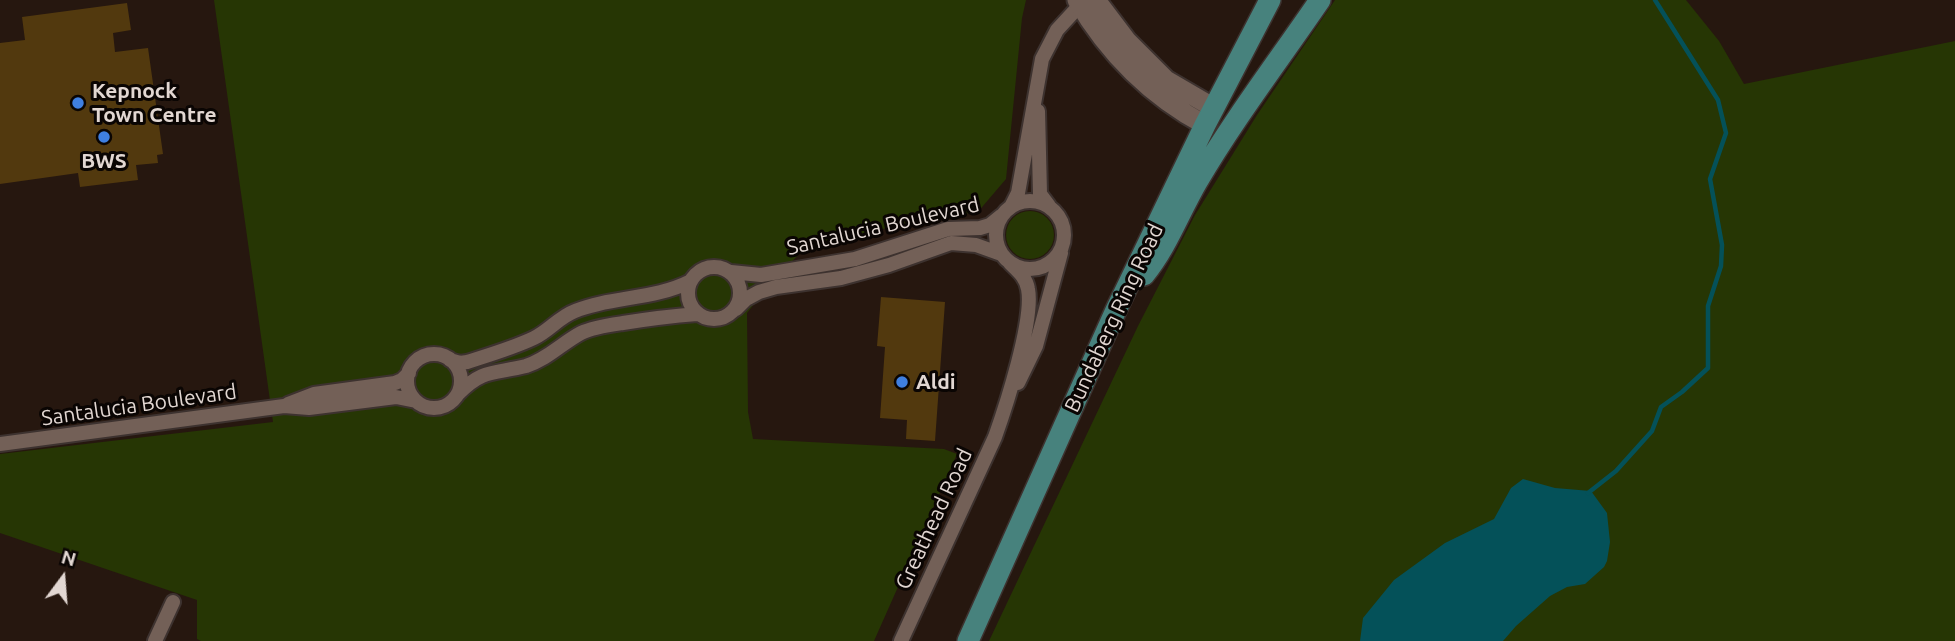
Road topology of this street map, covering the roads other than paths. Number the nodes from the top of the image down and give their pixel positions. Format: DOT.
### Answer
graph roads {
  1 [pos="1270,0"];
  2 [pos="1320,0"];
  3 [pos="1085,1"];
  4 [pos="1038,81"];
  5 [pos="1210,116"];
  6 [pos="1012,205"];
  7 [pos="1049,206"];
  8 [pos="1001,216"];
  9 [pos="1065,238"];
  10 [pos="1006,259"];
  11 [pos="731,272"];
  12 [pos="691,281"];
  13 [pos="736,309"];
  14 [pos="1116,310"];
  15 [pos="697,314"];
  16 [pos="450,360"];
  17 [pos="409,373"];
  18 [pos="458,394"];
  19 [pos="416,401"];
  20 [pos="284,406"];
  21 [pos="1004,413"];
  22 [pos="0,444"];
  23 [pos="173,602"];
  24 [pos="155,641"];
  25 [pos="901,641"];
  26 [pos="968,641"];
  1 -- 5 [label="main road, Bundaberg Ring Road"];
  2 -- 14 [label="main road"];
  3 -- 4 [label="street"];
  3 -- 5 [label="main road"];
  4 -- 6 [label="street"];
  4 -- 7 [label="street"];
  5 -- 14 [label="main road, Bundaberg Ring Road"];
  6 -- 7 [label="street"];
  6 -- 8 [label="street"];
  7 -- 9 [label="street"];
  8 -- 10 [label="street, Greathead Road"];
  8 -- 11 [label="street, Santalucia Boulevard"];
  9 -- 10 [label="street"];
  9 -- 21 [label="street, Greathead Road"];
  10 -- 13 [label="street, Santalucia Boulevard"];
  10 -- 21 [label="street, Greathead Road"];
  11 -- 12 [label="street"];
  11 -- 13 [label="street"];
  12 -- 15 [label="street"];
  12 -- 16 [label="street, Santalucia Boulevard"];
  13 -- 15 [label="street"];
  14 -- 26 [label="main road, Bundaberg Ring Road"];
  15 -- 18 [label="street, Santalucia Boulevard"];
  16 -- 17 [label="street, Santalucia Boulevard"];
  16 -- 18 [label="street"];
  17 -- 19 [label="street"];
  17 -- 20 [label="street, Santalucia Boulevard"];
  18 -- 19 [label="street, Santalucia Boulevard"];
  19 -- 20 [label="street, Santalucia Boulevard"];
  20 -- 22 [label="street, Santalucia Boulevard"];
  21 -- 25 [label="street, Greathead Road"];
  23 -- 24 [label="street"];
}
